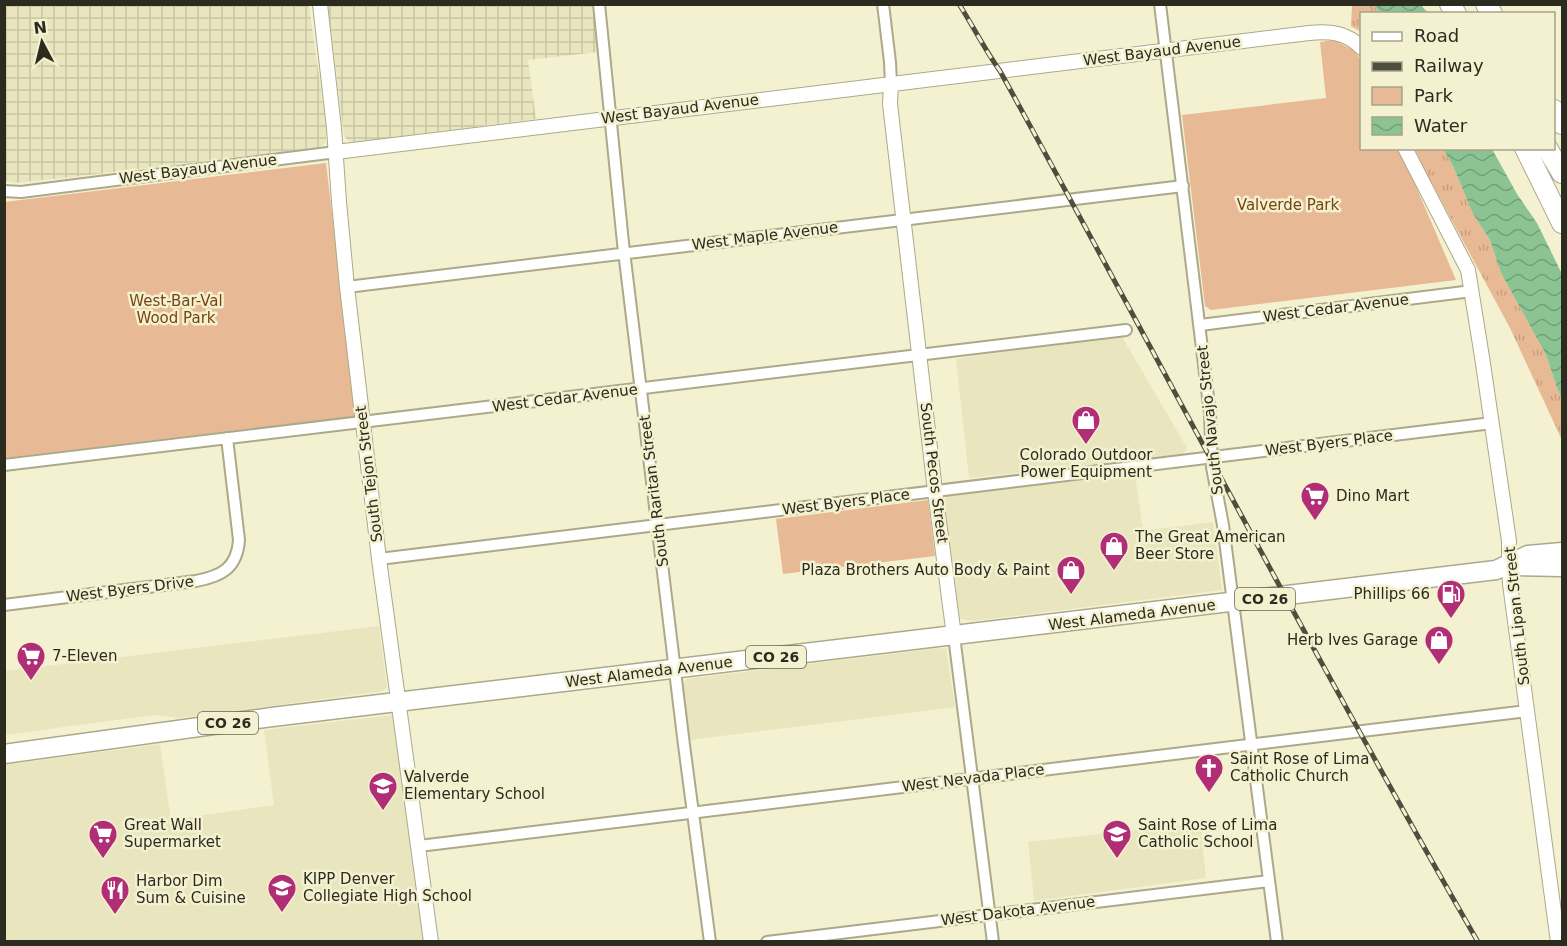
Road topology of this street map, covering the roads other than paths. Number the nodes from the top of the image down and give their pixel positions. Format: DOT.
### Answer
graph roads {
  1 [pos="320,4"];
  2 [pos="599,4"];
  3 [pos="883,4"];
  4 [pos="1160,4"];
  5 [pos="1358,44"];
  6 [pos="1166,51"];
  7 [pos="891,84"];
  8 [pos="612,118"];
  9 [pos="1406,150"];
  10 [pos="1526,150"];
  11 [pos="1547,150"];
  12 [pos="336,152"];
  13 [pos="1563,173"];
  14 [pos="1183,186"];
  15 [pos="4,191"];
  16 [pos="904,219"];
  17 [pos="1563,224"];
  18 [pos="624,253"];
  19 [pos="347,287"];
  20 [pos="1472,291"];
  21 [pos="1200,324"];
  22 [pos="1126,330"];
  23 [pos="919,355"];
  24 [pos="641,388"];
  25 [pos="364,423"];
  26 [pos="1492,423"];
  27 [pos="227,438"];
  28 [pos="1211,458"];
  29 [pos="4,465"];
  30 [pos="935,491"];
  31 [pos="658,525"];
  32 [pos="1563,552"];
  33 [pos="380,559"];
  34 [pos="1509,566"];
  35 [pos="1563,567"];
  36 [pos="1233,603"];
  37 [pos="4,605"];
  38 [pos="954,636"];
  39 [pos="675,669"];
  40 [pos="399,702"];
  41 [pos="1527,711"];
  42 [pos="1250,745"];
  43 [pos="4,754"];
  44 [pos="972,779"];
  45 [pos="693,812"];
  46 [pos="419,846"];
  47 [pos="1269,881"];
  48 [pos="990,915"];
  49 [pos="431,942"];
  50 [pos="710,942"];
  51 [pos="767,942"];
  52 [pos="993,942"];
  53 [pos="1277,942"];
  54 [pos="1558,942"];
  1 -- 12 [label="street, South Tejon Street"];
  2 -- 8 [label="street, South Raritan Street"];
  3 -- 7 [label="street, South Pecos Street"];
  4 -- 6 [label="street, South Navajo Street"];
  5 -- 6 [label="street, West Bayaud Avenue"];
  6 -- 7 [label="street, West Bayaud Avenue"];
  6 -- 14 [label="street, South Navajo Street"];
  7 -- 8 [label="street, West Bayaud Avenue"];
  7 -- 16 [label="street, South Pecos Street"];
  8 -- 12 [label="street, West Bayaud Avenue"];
  8 -- 18 [label="street, South Raritan Street"];
  9 -- 20 [label="street, South Lipan Street"];
  10 -- 17 [label="highway"];
  11 -- 13 [label="highway"];
  12 -- 15 [label="street, West Bayaud Avenue"];
  12 -- 19 [label="street, South Tejon Street"];
  14 -- 16 [label="street, West Maple Avenue"];
  14 -- 21 [label="street, South Navajo Street"];
  16 -- 18 [label="street, West Maple Avenue"];
  16 -- 23 [label="street, South Pecos Street"];
  18 -- 19 [label="street, West Maple Avenue"];
  18 -- 24 [label="street, South Raritan Street"];
  19 -- 25 [label="street, South Tejon Street"];
  20 -- 21 [label="street, West Cedar Avenue"];
  20 -- 26 [label="street, South Lipan Street"];
  21 -- 28 [label="street, South Navajo Street"];
  22 -- 23 [label="street, West Cedar Avenue"];
  23 -- 24 [label="street, West Cedar Avenue"];
  23 -- 30 [label="street, South Pecos Street"];
  24 -- 25 [label="street, West Cedar Avenue"];
  24 -- 31 [label="street, South Raritan Street"];
  25 -- 27 [label="street, West Cedar Avenue"];
  25 -- 33 [label="street, South Tejon Street"];
  26 -- 28 [label="street, West Byers Place"];
  26 -- 34 [label="street, South Lipan Street"];
  27 -- 29 [label="street, West Cedar Avenue"];
  27 -- 37 [label="street, West Byers Drive"];
  28 -- 30 [label="street, West Byers Place"];
  28 -- 36 [label="street, South Navajo Street"];
  30 -- 31 [label="street, West Byers Place"];
  30 -- 38 [label="street, South Pecos Street"];
  31 -- 33 [label="street, West Byers Place"];
  31 -- 39 [label="street, South Raritan Street"];
  32 -- 34 [label="main road, West Alameda Avenue / CO 26"];
  33 -- 40 [label="street, South Tejon Street"];
  34 -- 35 [label="main road, West Alameda Avenue / CO 26"];
  34 -- 36 [label="main road, West Alameda Avenue / CO 26"];
  34 -- 41 [label="street, South Lipan Street"];
  36 -- 38 [label="main road, West Alameda Avenue / CO 26"];
  36 -- 42 [label="street, South Navajo Street"];
  38 -- 39 [label="main road, West Alameda Avenue / CO 26"];
  38 -- 44 [label="street, South Pecos Street"];
  39 -- 40 [label="main road, West Alameda Avenue / CO 26"];
  39 -- 45 [label="street, South Raritan Street"];
  40 -- 43 [label="main road, West Alameda Avenue / CO 26"];
  40 -- 46 [label="street, South Tejon Street"];
  41 -- 42 [label="street, West Nevada Place"];
  41 -- 54 [label="street, South Lipan Street"];
  42 -- 44 [label="street, West Nevada Place"];
  42 -- 47 [label="street, South Navajo Street"];
  44 -- 45 [label="street, West Nevada Place"];
  44 -- 48 [label="street, South Pecos Street"];
  45 -- 46 [label="street, West Nevada Place"];
  45 -- 50 [label="street, South Raritan Street"];
  46 -- 49 [label="street, South Tejon Street"];
  47 -- 48 [label="street, West Dakota Avenue"];
  47 -- 53 [label="street, South Navajo Street"];
  48 -- 51 [label="street, West Dakota Avenue"];
  48 -- 52 [label="street, South Pecos Street"];
}
